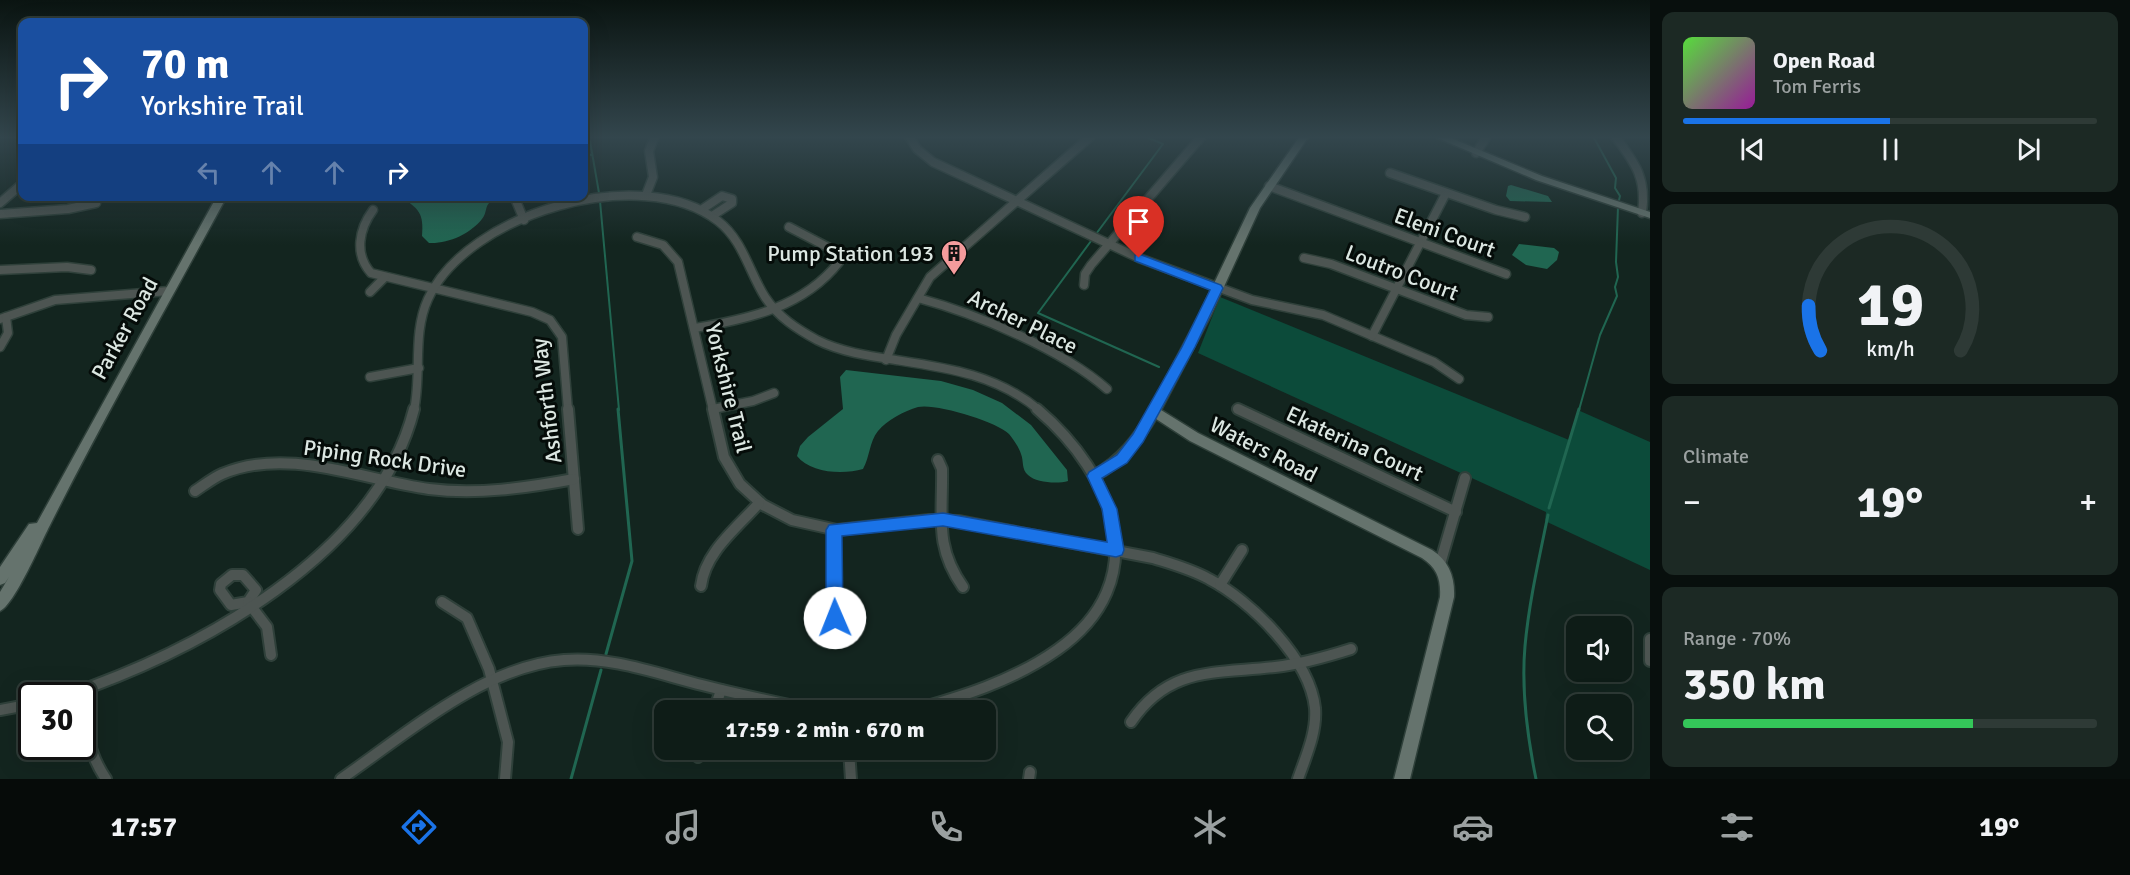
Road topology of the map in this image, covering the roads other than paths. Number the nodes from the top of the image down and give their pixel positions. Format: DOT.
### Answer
graph roads {
  1 [pos="652,172"];
  2 [pos="955,172"];
  3 [pos="1050,172"];
  4 [pos="1171,172"];
  5 [pos="1279,172"];
  6 [pos="1525,172"];
  7 [pos="1639,172"];
  8 [pos="1390,173"];
  9 [pos="1269,186"];
  10 [pos="18,187"];
  11 [pos="1446,193"];
  12 [pos="646,195"];
  13 [pos="588,198"];
  14 [pos="219,201"];
  15 [pos="515,201"];
  16 [pos="576,201"];
  17 [pos="1017,202"];
  18 [pos="0,203"];
  19 [pos="96,203"];
  20 [pos="373,210"];
  21 [pos="701,210"];
  22 [pos="0,214"];
  23 [pos="1646,214"];
  24 [pos="712,216"];
  25 [pos="1526,218"];
  26 [pos="524,220"];
  27 [pos="789,227"];
  28 [pos="637,237"];
  29 [pos="1421,242"];
  30 [pos="1108,245"];
  31 [pos="1304,258"];
  32 [pos="0,270"];
  33 [pos="91,270"];
  34 [pos="1506,274"];
  35 [pos="386,277"];
  36 [pos="1084,285"];
  37 [pos="1217,288"];
  38 [pos="434,289"];
  39 [pos="1397,289"];
  40 [pos="168,291"];
  41 [pos="370,292"];
  42 [pos="918,298"];
  43 [pos="772,307"];
  44 [pos="1488,317"];
  45 [pos="3,318"];
  46 [pos="695,328"];
  47 [pos="1372,336"];
  48 [pos="0,347"];
  49 [pos="886,360"];
  50 [pos="419,368"];
  51 [pos="370,377"];
  52 [pos="1459,379"];
  53 [pos="1107,389"];
  54 [pos="774,393"];
  55 [pos="1238,409"];
  56 [pos="713,410"];
  57 [pos="1154,412"];
  58 [pos="938,460"];
  59 [pos="1094,476"];
  60 [pos="574,478"];
  61 [pos="1465,478"];
  62 [pos="383,480"];
  63 [pos="65,482"];
  64 [pos="195,491"];
  65 [pos="759,503"];
  66 [pos="1455,512"];
  67 [pos="943,519"];
  68 [pos="578,529"];
  69 [pos="834,530"];
  70 [pos="1116,550"];
  71 [pos="1242,550"];
  72 [pos="1440,564"];
  73 [pos="0,579"];
  74 [pos="1220,585"];
  75 [pos="701,586"];
  76 [pos="963,587"];
  77 [pos="442,602"];
  78 [pos="0,604"];
  79 [pos="250,605"];
  80 [pos="835,618"];
  81 [pos="1650,639"];
  82 [pos="1350,649"];
  83 [pos="271,655"];
  84 [pos="1650,661"];
  85 [pos="1296,663"];
  86 [pos="493,680"];
  87 [pos="96,685"];
  88 [pos="721,690"];
  89 [pos="718,700"];
  90 [pos="767,700"];
  91 [pos="945,700"];
  92 [pos="18,707"];
  93 [pos="0,710"];
  94 [pos="1131,722"];
  95 [pos="95,760"];
  96 [pos="850,760"];
  97 [pos="106,779"];
  98 [pos="341,779"];
  99 [pos="505,779"];
  100 [pos="851,779"];
  101 [pos="1298,779"];
  102 [pos="1402,779"];
  1 -- 12 [label="street"];
  2 -- 17 [label="street"];
  3 -- 17 [label="street"];
  4 -- 30 [label="street"];
  5 -- 9 [label="street"];
  6 -- 23 [label="street"];
  7 -- 23 [label="street"];
  8 -- 11 [label="street"];
  9 -- 29 [label="street, Eleni Court"];
  9 -- 37 [label="street"];
  10 -- 18 [label="street"];
  11 -- 25 [label="street"];
  11 -- 29 [label="street"];
  12 -- 13 [label="street"];
  12 -- 21 [label="street"];
  14 -- 40 [label="street, Parker Road"];
  15 -- 26 [label="street"];
  16 -- 26 [label="street"];
  17 -- 30 [label="street"];
  17 -- 42 [label="street"];
  19 -- 22 [label="street"];
  20 -- 35 [label="street"];
  21 -- 24 [label="street"];
  21 -- 24 [label="street"];
  24 -- 43 [label="street"];
  26 -- 38 [label="street"];
  27 -- 43 [label="street"];
  28 -- 46 [label="street, Yorkshire Trail"];
  29 -- 34 [label="street, Eleni Court"];
  29 -- 39 [label="street"];
  30 -- 36 [label="street"];
  30 -- 37 [label="street"];
  31 -- 39 [label="street, Loutro Court"];
  32 -- 33 [label="street"];
  35 -- 38 [label="street"];
  35 -- 41 [label="street"];
  37 -- 47 [label="street"];
  37 -- 57 [label="street"];
  38 -- 50 [label="street"];
  38 -- 60 [label="street, Ashforth Way"];
  39 -- 44 [label="street, Loutro Court"];
  39 -- 47 [label="street"];
  40 -- 45 [label="street"];
  40 -- 63 [label="street, Parker Road"];
  42 -- 49 [label="street"];
  42 -- 53 [label="street, Archer Place"];
  43 -- 46 [label="street"];
  43 -- 49 [label="street"];
  45 -- 48 [label="street"];
  46 -- 56 [label="street, Yorkshire Trail"];
  47 -- 52 [label="street"];
  49 -- 59 [label="street"];
  50 -- 51 [label="street"];
  50 -- 62 [label="street"];
  54 -- 56 [label="street"];
  55 -- 66 [label="street, Ekaterina Court"];
  56 -- 65 [label="street, Yorkshire Trail"];
  57 -- 59 [label="street"];
  57 -- 72 [label="street, Waters Road"];
  58 -- 67 [label="street"];
  59 -- 70 [label="street"];
  60 -- 62 [label="street, Piping Rock Drive"];
  60 -- 68 [label="street, Ashforth Way"];
  61 -- 66 [label="street"];
  62 -- 64 [label="street, Piping Rock Drive"];
  62 -- 79 [label="street"];
  63 -- 73 [label="street, Parker Road"];
  63 -- 78 [label="street, Parker Road"];
  65 -- 69 [label="street, Yorkshire Trail"];
  65 -- 75 [label="street"];
  66 -- 72 [label="street"];
  67 -- 69 [label="street, Yorkshire Trail"];
  67 -- 70 [label="street, Yorkshire Trail"];
  67 -- 76 [label="street"];
  69 -- 80 [label="street"];
  70 -- 74 [label="street, Yorkshire Trail"];
  70 -- 91 [label="street"];
  71 -- 74 [label="street"];
  72 -- 102 [label="street"];
  74 -- 85 [label="street, Yorkshire Trail"];
  77 -- 86 [label="street"];
  79 -- 83 [label="street"];
  79 -- 87 [label="street"];
  81 -- 84 [label="street"];
  82 -- 85 [label="street"];
  85 -- 94 [label="street"];
  85 -- 101 [label="street, Yorkshire Trail"];
  86 -- 88 [label="street"];
  86 -- 98 [label="street"];
  86 -- 99 [label="street"];
  88 -- 89 [label="street"];
  88 -- 90 [label="street"];
  92 -- 93 [label="street"];
  95 -- 97 [label="street"];
  96 -- 100 [label="street"];
}
